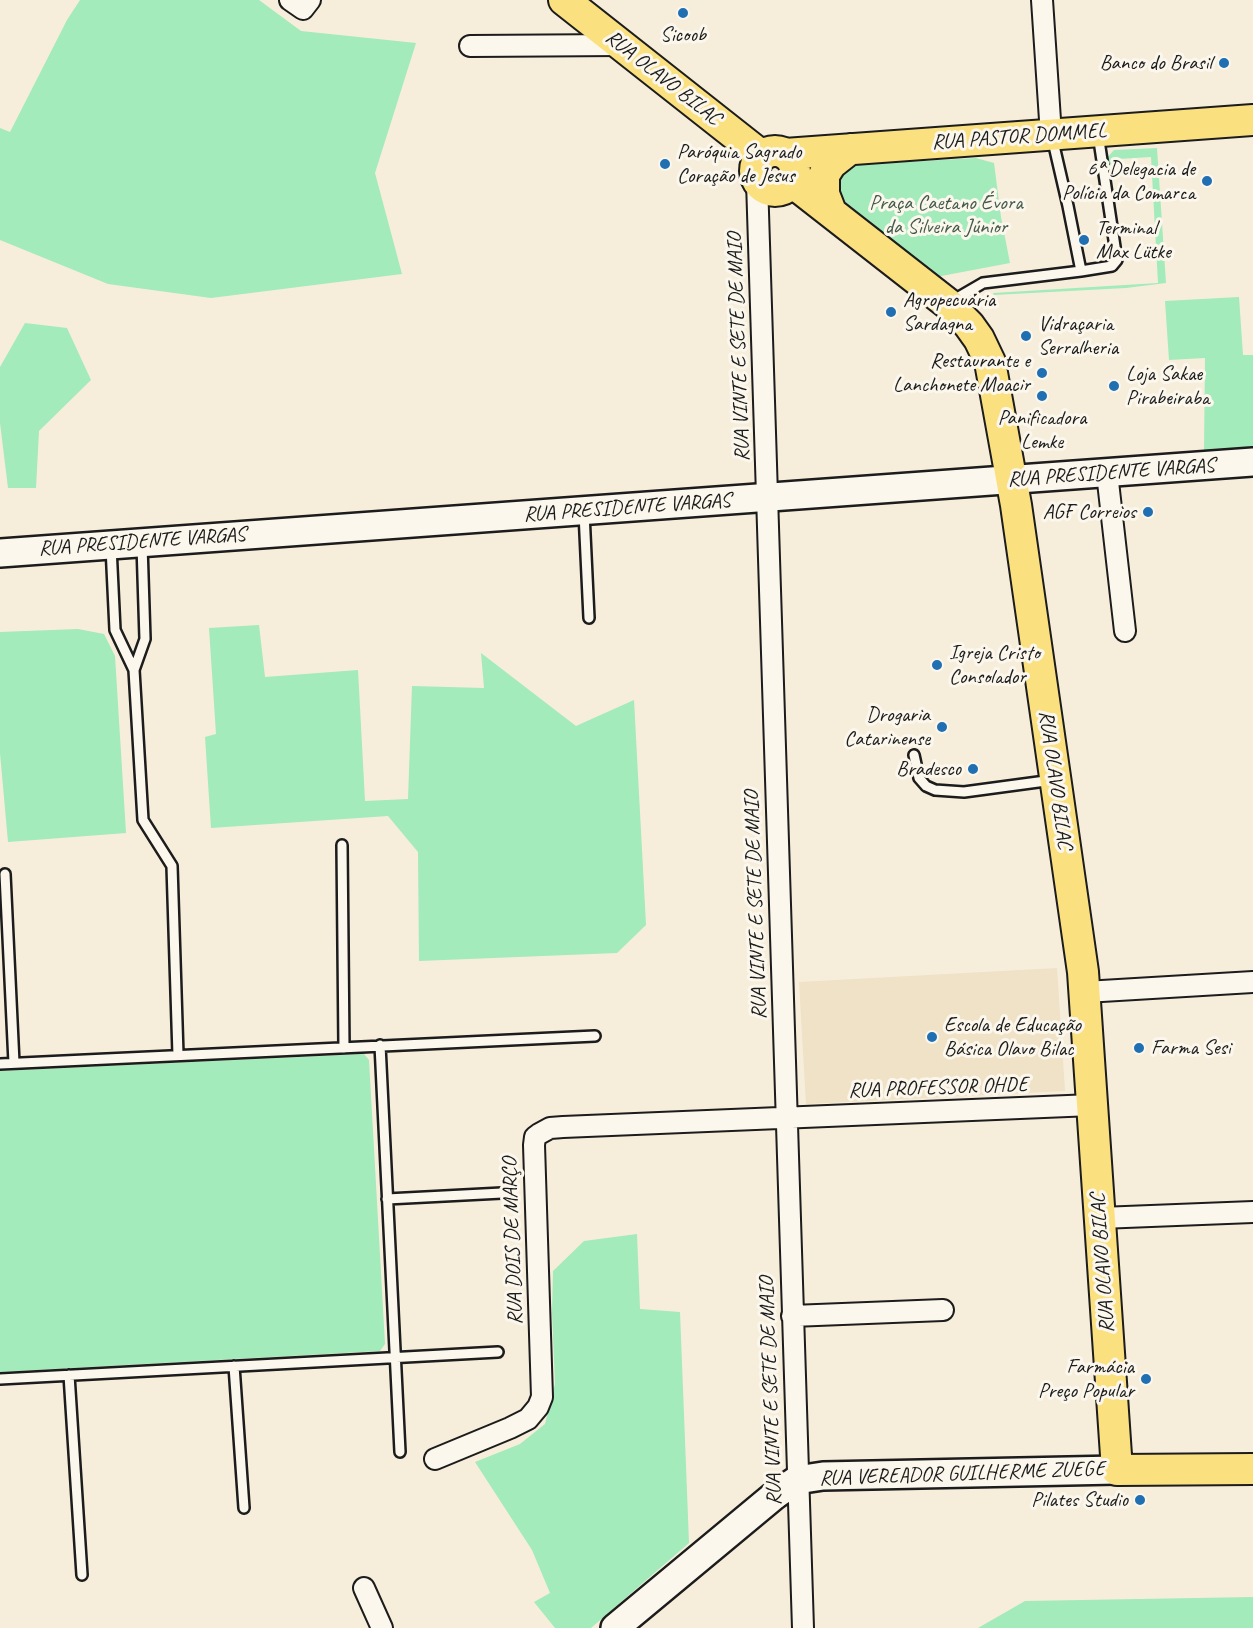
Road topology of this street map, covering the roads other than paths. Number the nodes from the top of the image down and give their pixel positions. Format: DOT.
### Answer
graph roads {
  1 [pos="290,0"];
  2 [pos="310,0"];
  3 [pos="564,0"];
  4 [pos="1042,0"];
  5 [pos="620,45"];
  6 [pos="470,46"];
  7 [pos="1253,120"];
  8 [pos="1098,132"];
  9 [pos="1051,135"];
  10 [pos="850,150"];
  11 [pos="774,168"];
  12 [pos="831,212"];
  13 [pos="1081,271"];
  14 [pos="947,303"];
  15 [pos="1253,462"];
  16 [pos="1107,473"];
  17 [pos="1012,480"];
  18 [pos="767,497"];
  19 [pos="584,511"];
  20 [pos="142,542"];
  21 [pos="111,544"];
  22 [pos="0,553"];
  23 [pos="589,618"];
  24 [pos="1125,631"];
  25 [pos="134,670"];
  26 [pos="914,754"];
  27 [pos="1055,780"];
  28 [pos="342,845"];
  29 [pos="5,874"];
  30 [pos="1253,982"];
  31 [pos="1085,992"];
  32 [pos="595,1036"];
  33 [pos="380,1045"];
  34 [pos="344,1048"];
  35 [pos="178,1055"];
  36 [pos="14,1063"];
  37 [pos="0,1064"];
  38 [pos="1092,1105"];
  39 [pos="786,1118"];
  40 [pos="502,1193"];
  41 [pos="387,1198"];
  42 [pos="1253,1212"];
  43 [pos="1100,1218"];
  44 [pos="943,1310"];
  45 [pos="792,1316"];
  46 [pos="498,1352"];
  47 [pos="397,1357"];
  48 [pos="234,1366"];
  49 [pos="69,1375"];
  50 [pos="0,1378"];
  51 [pos="400,1452"];
  52 [pos="435,1460"];
  53 [pos="1253,1468"];
  54 [pos="1117,1470"];
  55 [pos="798,1480"];
  56 [pos="244,1508"];
  57 [pos="82,1575"];
  58 [pos="364,1588"];
  59 [pos="382,1628"];
  60 [pos="615,1628"];
  61 [pos="802,1628"];
  1 -- 2 [label="street"];
  3 -- 5 [label="main road, RUA OLAVO BILAC"];
  4 -- 9 [label="street"];
  5 -- 6 [label="street"];
  5 -- 11 [label="main road, RUA OLAVO BILAC"];
  7 -- 8 [label="main road, RUA PASTOR DOMMEL"];
  8 -- 9 [label="main road, RUA PASTOR DOMMEL"];
  8 -- 13 [label="lane"];
  9 -- 10 [label="main road, RUA PASTOR DOMMEL"];
  9 -- 13 [label="lane"];
  10 -- 11 [label="main road, RUA PASTOR DOMMEL"];
  10 -- 12 [label="main road"];
  11 -- 12 [label="main road, RUA OLAVO BILAC"];
  11 -- 18 [label="street, RUA VINTE E SETE DE MAIO"];
  12 -- 14 [label="main road, RUA OLAVO BILAC"];
  13 -- 14 [label="lane"];
  14 -- 17 [label="main road, RUA OLAVO BILAC"];
  15 -- 16 [label="street, RUA PRESIDENTE VARGAS"];
  16 -- 17 [label="street, RUA PRESIDENTE VARGAS"];
  16 -- 24 [label="street"];
  17 -- 18 [label="street, RUA PRESIDENTE VARGAS"];
  17 -- 27 [label="main road, RUA OLAVO BILAC"];
  18 -- 19 [label="street, RUA PRESIDENTE VARGAS"];
  18 -- 39 [label="street, RUA VINTE E SETE DE MAIO"];
  19 -- 20 [label="street, RUA PRESIDENTE VARGAS"];
  19 -- 23 [label="lane"];
  20 -- 21 [label="street, RUA PRESIDENTE VARGAS"];
  20 -- 25 [label="lane"];
  21 -- 22 [label="street, RUA PRESIDENTE VARGAS"];
  21 -- 25 [label="lane"];
  25 -- 35 [label="lane"];
  26 -- 27 [label="lane"];
  27 -- 31 [label="main road, RUA OLAVO BILAC"];
  28 -- 34 [label="lane"];
  29 -- 36 [label="lane"];
  30 -- 31 [label="street"];
  31 -- 38 [label="main road, RUA OLAVO BILAC"];
  32 -- 33 [label="lane"];
  33 -- 34 [label="lane"];
  33 -- 41 [label="lane"];
  34 -- 35 [label="lane"];
  35 -- 36 [label="lane"];
  36 -- 37 [label="lane"];
  38 -- 39 [label="street, RUA PROFESSOR OHDE"];
  38 -- 43 [label="main road, RUA OLAVO BILAC"];
  39 -- 45 [label="street, RUA VINTE E SETE DE MAIO"];
  39 -- 52 [label="street, RUA DOIS DE MARÇO"];
  40 -- 41 [label="lane"];
  41 -- 47 [label="lane"];
  42 -- 43 [label="street"];
  43 -- 54 [label="main road, RUA OLAVO BILAC"];
  44 -- 45 [label="street"];
  45 -- 55 [label="street, RUA VINTE E SETE DE MAIO"];
  46 -- 47 [label="lane"];
  47 -- 48 [label="lane"];
  47 -- 51 [label="lane"];
  48 -- 49 [label="lane"];
  48 -- 56 [label="lane"];
  49 -- 50 [label="lane"];
  49 -- 57 [label="lane"];
  53 -- 54 [label="main road, RUA VEREADOR GUILHERME ZUEGE"];
  54 -- 55 [label="street, RUA VEREADOR GUILHERME ZUEGE"];
  55 -- 60 [label="street, RUA VEREADOR GUILHERME ZUEGE"];
  55 -- 61 [label="street, RUA VINTE E SETE DE MAIO"];
  58 -- 59 [label="street"];
}
